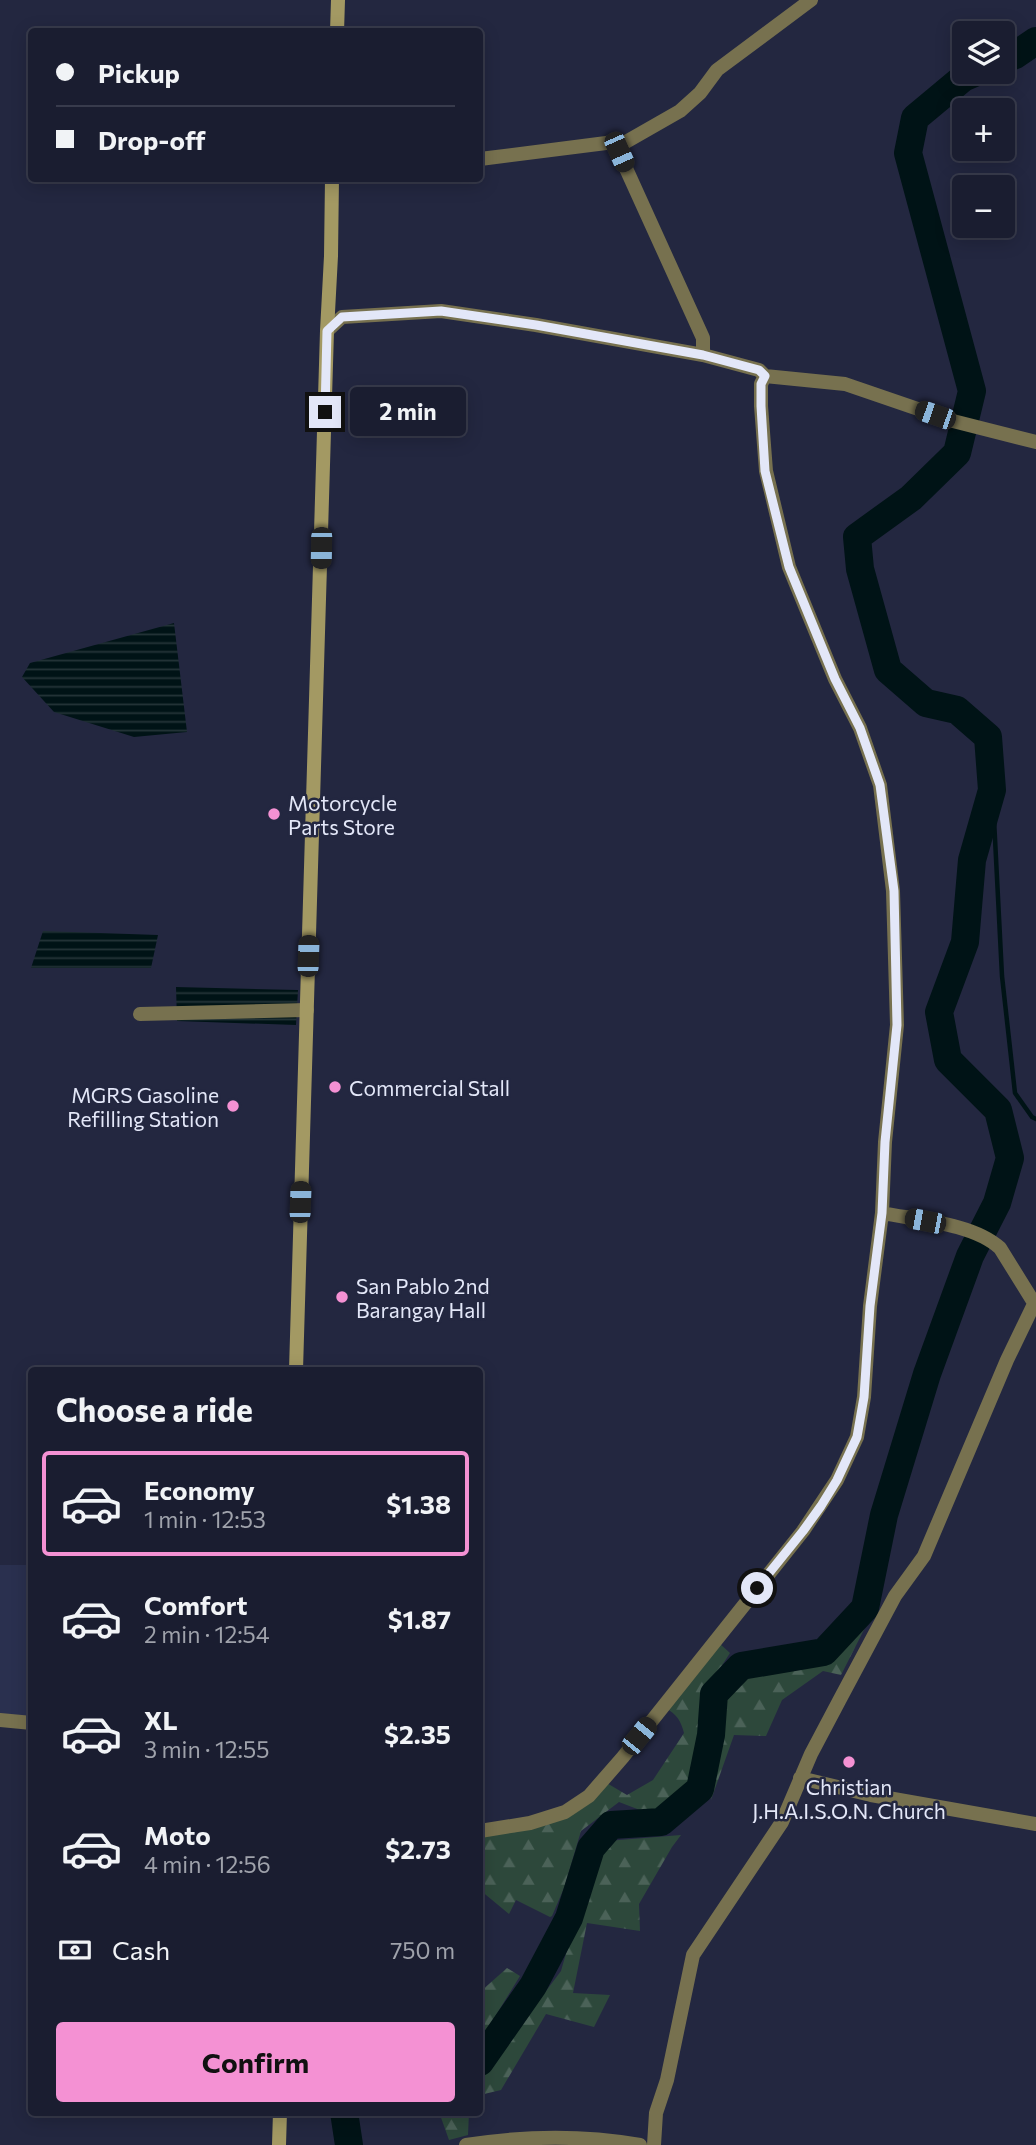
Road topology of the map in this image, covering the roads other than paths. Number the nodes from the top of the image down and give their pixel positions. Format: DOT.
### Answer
graph roads {
  1 [pos="338,0"];
  2 [pos="811,0"];
  3 [pos="337,28"];
  4 [pos="617,147"];
  5 [pos="483,159"];
  6 [pos="335,182"];
  7 [pos="327,331"];
  8 [pos="703,355"];
  9 [pos="765,376"];
  10 [pos="1036,442"];
  11 [pos="307,1010"];
  12 [pos="140,1014"];
  13 [pos="882,1213"];
  14 [pos="1035,1305"];
  15 [pos="296,1367"];
  16 [pos="0,1720"];
  17 [pos="28,1723"];
  18 [pos="800,1778"];
  19 [pos="1036,1824"];
  20 [pos="483,1830"];
  21 [pos="280,2116"];
  22 [pos="279,2145"];
  23 [pos="466,2145"];
  24 [pos="640,2145"];
  25 [pos="654,2145"];
  1 -- 3 [label="main road"];
  2 -- 4 [label="street"];
  4 -- 5 [label="street"];
  4 -- 8 [label="street"];
  6 -- 7 [label="main road"];
  7 -- 8 [label="street"];
  7 -- 11 [label="main road"];
  8 -- 9 [label="street"];
  9 -- 10 [label="street"];
  9 -- 13 [label="street"];
  11 -- 12 [label="street"];
  11 -- 15 [label="main road"];
  13 -- 14 [label="street"];
  13 -- 20 [label="street"];
  14 -- 18 [label="street"];
  16 -- 17 [label="street"];
  18 -- 19 [label="street"];
  18 -- 25 [label="street"];
  21 -- 22 [label="main road"];
  23 -- 24 [label="street"];
}
